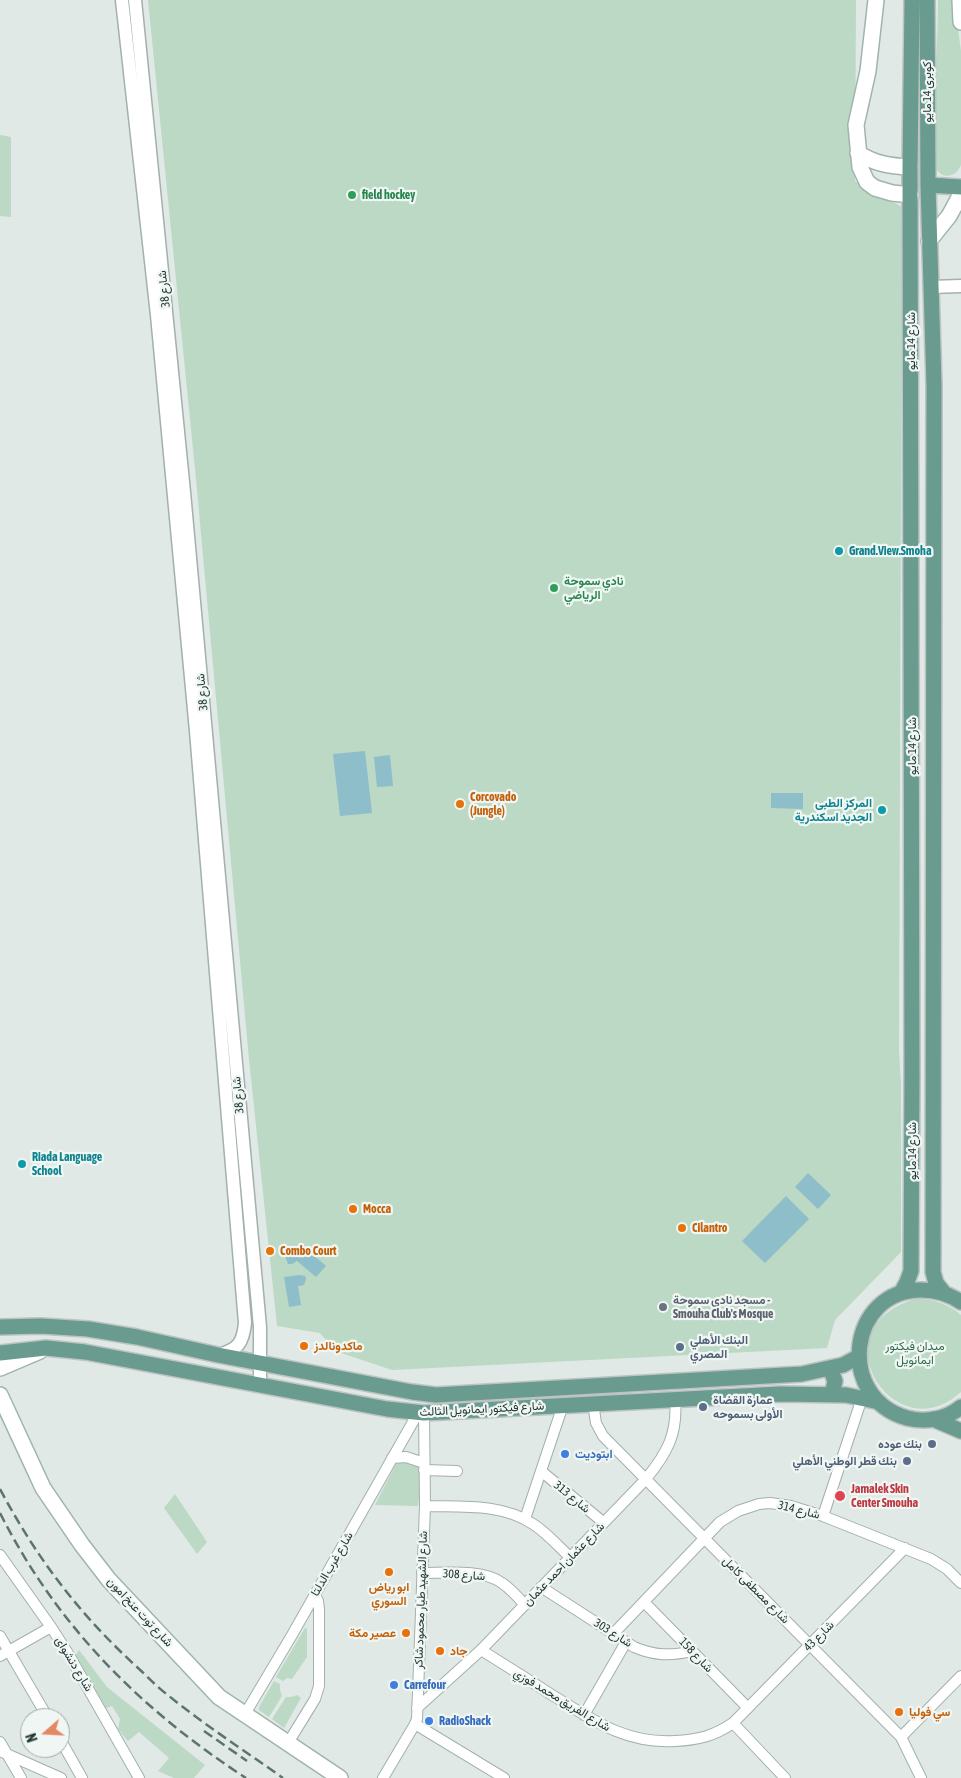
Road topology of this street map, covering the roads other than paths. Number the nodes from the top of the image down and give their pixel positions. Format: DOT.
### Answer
graph roads {
  1 [pos="122,0"];
  2 [pos="135,0"];
  3 [pos="876,0"];
  4 [pos="912,0"];
  5 [pos="927,0"];
  6 [pos="960,0"];
  7 [pos="961,22"];
  8 [pos="858,153"];
  9 [pos="910,166"];
  10 [pos="928,185"];
  11 [pos="961,187"];
  12 [pos="961,194"];
  13 [pos="911,195"];
  14 [pos="929,241"];
  15 [pos="961,286"];
  16 [pos="931,287"];
  17 [pos="191,627"];
  18 [pos="912,920"];
  19 [pos="934,923"];
  20 [pos="901,1293"];
  21 [pos="944,1293"];
  22 [pos="961,1302"];
  23 [pos="0,1327"];
  24 [pos="88,1329"];
  25 [pos="46,1348"];
  26 [pos="85,1352"];
  27 [pos="0,1354"];
  28 [pos="218,1355"];
  29 [pos="858,1357"];
  30 [pos="261,1362"];
  31 [pos="0,1368"];
  32 [pos="830,1368"];
  33 [pos="260,1384"];
  34 [pos="0,1395"];
  35 [pos="832,1395"];
  36 [pos="862,1398"];
  37 [pos="675,1399"];
  38 [pos="879,1402"];
  39 [pos="592,1403"];
  40 [pos="563,1405"];
  41 [pos="961,1407"];
  42 [pos="421,1413"];
  43 [pos="933,1419"];
  44 [pos="961,1431"];
  45 [pos="392,1458"];
  46 [pos="424,1467"];
  47 [pos="457,1471"];
  48 [pos="541,1471"];
  49 [pos="646,1479"];
  50 [pos="424,1506"];
  51 [pos="823,1516"];
  52 [pos="525,1519"];
  53 [pos="603,1522"];
  54 [pos="705,1539"];
  55 [pos="905,1548"];
  56 [pos="0,1555"];
  57 [pos="570,1557"];
  58 [pos="422,1573"];
  59 [pos="961,1582"];
  60 [pos="541,1587"];
  61 [pos="315,1595"];
  62 [pos="644,1602"];
  63 [pos="525,1604"];
  64 [pos="51,1627"];
  65 [pos="613,1634"];
  66 [pos="0,1636"];
  67 [pos="626,1642"];
  68 [pos="810,1645"];
  69 [pos="481,1650"];
  70 [pos="692,1651"];
  71 [pos="5,1654"];
  72 [pos="961,1676"];
  73 [pos="41,1708"];
  74 [pos="417,1708"];
  75 [pos="748,1708"];
  76 [pos="245,1714"];
  77 [pos="584,1715"];
  78 [pos="732,1723"];
  79 [pos="416,1724"];
  80 [pos="901,1737"];
  81 [pos="0,1742"];
  82 [pos="288,1743"];
  83 [pos="3,1753"];
  84 [pos="70,1757"];
  85 [pos="21,1778"];
  86 [pos="61,1778"];
  87 [pos="82,1778"];
  88 [pos="139,1778"];
  89 [pos="340,1778"];
  90 [pos="383,1778"];
  91 [pos="504,1778"];
  92 [pos="785,1778"];
  93 [pos="921,1778"];
  1 -- 17 [label="street, شارع 38"];
  2 -- 17 [label="street, شارع 38"];
  3 -- 8 [label="main road"];
  4 -- 9 [label="main road, كوبرى 14 مايو"];
  5 -- 10 [label="main road, كوبرى 14 مايو"];
  6 -- 7 [label="main road"];
  8 -- 9 [label="main road"];
  8 -- 13 [label="main road"];
  9 -- 13 [label="main road, شارع 14 مايو"];
  10 -- 11 [label="main road"];
  10 -- 14 [label="main road, شارع 14 مايو"];
  12 -- 14 [label="main road"];
  13 -- 18 [label="main road, شارع 14 مايو"];
  14 -- 16 [label="main road, شارع 14 مايو"];
  15 -- 16 [label="street"];
  16 -- 19 [label="main road, شارع 14 مايو"];
  17 -- 28 [label="street, شارع 38"];
  17 -- 30 [label="street, شارع 38"];
  18 -- 19 [label="main road"];
  18 -- 20 [label="main road, شارع 14 مايو"];
  19 -- 21 [label="main road, شارع 14 مايو"];
  20 -- 21 [label="main road"];
  20 -- 29 [label="main road"];
  21 -- 22 [label="main road"];
  23 -- 24 [label="main road, شارع فيكتور ايمانويل الثالث"];
  24 -- 26 [label="main road"];
  24 -- 28 [label="main road, شارع فيكتور ايمانويل الثالث"];
  25 -- 26 [label="main road, شارع فيكتور ايمانويل الثالث"];
  25 -- 27 [label="main road, شارع فيكتور ايمانويل الثالث"];
  25 -- 31 [label="main road"];
  26 -- 33 [label="main road, شارع فيكتور ايمانويل الثالث"];
  28 -- 30 [label="main road, شارع فيكتور ايمانويل الثالث"];
  29 -- 32 [label="main road, شارع فيكتور ايمانويل الثالث"];
  29 -- 38 [label="main road"];
  30 -- 32 [label="main road, شارع فيكتور ايمانويل الثالث"];
  30 -- 33 [label="street, شارع 38"];
  32 -- 35 [label="main road"];
  33 -- 42 [label="main road, شارع فيكتور ايمانويل الثالث"];
  34 -- 76 [label="main road, شارع توت عنخ امون"];
  35 -- 36 [label="main road, شارع فيكتور ايمانويل الثالث"];
  35 -- 37 [label="main road, شارع فيكتور ايمانويل الثالث"];
  36 -- 38 [label="main road, شارع فيكتور ايمانويل الثالث"];
  36 -- 51 [label="street"];
  37 -- 39 [label="main road, شارع فيكتور ايمانويل الثالث"];
  37 -- 49 [label="street, شارع عثمان احمد عثمان"];
  38 -- 43 [label="main road"];
  39 -- 40 [label="main road, شارع فيكتور ايمانويل الثالث"];
  39 -- 49 [label="street, شارع مصطفى كامل"];
  40 -- 42 [label="main road, شارع فيكتور ايمانويل الثالث"];
  40 -- 48 [label="street"];
  41 -- 43 [label="main road"];
  42 -- 45 [label="street, شارع غرب الدلتا"];
  42 -- 46 [label="street, شارع الشهيد طيار محمود شاكر"];
  43 -- 44 [label="main road"];
  45 -- 46 [label="street"];
  45 -- 61 [label="street, شارع غرب الدلتا"];
  46 -- 47 [label="street"];
  46 -- 50 [label="street, شارع الشهيد طيار محمود شاكر"];
  48 -- 52 [label="street"];
  48 -- 53 [label="street, شارع 313"];
  49 -- 53 [label="street, شارع عثمان احمد عثمان"];
  49 -- 54 [label="street, شارع مصطفى كامل"];
  50 -- 52 [label="street"];
  50 -- 58 [label="street, شارع الشهيد طيار محمود شاكر"];
  51 -- 54 [label="street, شارع 314"];
  51 -- 55 [label="street, شارع 314"];
  52 -- 57 [label="street"];
  53 -- 57 [label="street, شارع عثمان احمد عثمان"];
  54 -- 62 [label="street, شارع 314"];
  54 -- 68 [label="street, شارع مصطفى كامل"];
  55 -- 59 [label="street, شارع 314"];
  55 -- 68 [label="street, شارع 43"];
  56 -- 64 [label="street, شارع دنشواى"];
  57 -- 60 [label="street, شارع عثمان احمد عثمان"];
  58 -- 63 [label="street, شارع 308"];
  58 -- 74 [label="street, شارع الشهيد طيار محمود شاكر"];
  60 -- 63 [label="street, شارع عثمان احمد عثمان"];
  60 -- 65 [label="street, شارع 303"];
  61 -- 76 [label="street, شارع غرب الدلتا"];
  61 -- 82 [label="street"];
  62 -- 65 [label="street, شارع 314"];
  62 -- 70 [label="street, شارع 158"];
  63 -- 69 [label="street, شارع عثمان احمد عثمان"];
  64 -- 71 [label="street"];
  64 -- 88 [label="street, شارع دنشواى"];
  65 -- 67 [label="street, شارع 303"];
  66 -- 71 [label="street"];
  67 -- 70 [label="street, شارع 303"];
  67 -- 77 [label="street"];
  68 -- 75 [label="street, شارع 43"];
  68 -- 80 [label="street, شارع مصطفى كامل"];
  69 -- 74 [label="street, شارع عثمان احمد عثمان"];
  69 -- 77 [label="street, شارع الفريق محمد فوزي"];
  70 -- 75 [label="street, شارع 158"];
  71 -- 73 [label="street"];
  72 -- 80 [label="street"];
  74 -- 79 [label="street, شارع الشهيد طيار محمود شاكر"];
  75 -- 78 [label="street, شارع 43"];
  76 -- 82 [label="main road, شارع توت عنخ امون"];
  77 -- 78 [label="street, شارع الفريق محمد فوزي"];
  78 -- 92 [label="street"];
  79 -- 90 [label="street, شارع الشهيد طيار محمود شاكر"];
  79 -- 91 [label="street"];
  80 -- 93 [label="street, شارع مصطفى كامل"];
  81 -- 83 [label="street"];
  82 -- 89 [label="main road, شارع توت عنخ امون"];
  83 -- 85 [label="street"];
  83 -- 86 [label="street"];
  84 -- 87 [label="street"];
}
